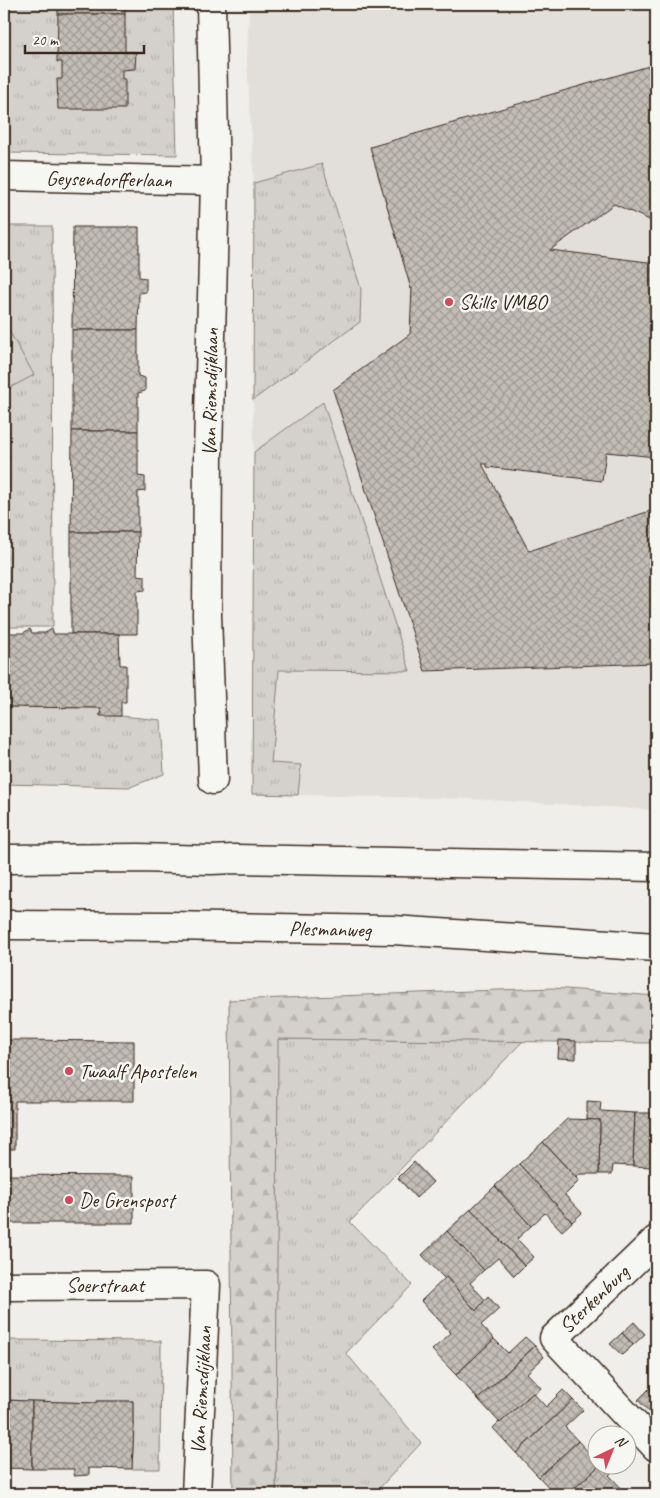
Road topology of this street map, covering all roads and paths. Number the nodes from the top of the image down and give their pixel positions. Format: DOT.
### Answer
graph roads {
  1 [pos="211,4"];
  2 [pos="4,176"];
  3 [pos="215,182"];
  4 [pos="213,780"];
  5 [pos="4,859"];
  6 [pos="656,867"];
  7 [pos="4,925"];
  8 [pos="656,947"];
  9 [pos="656,1240"];
  10 [pos="206,1285"];
  11 [pos="4,1286"];
  12 [pos="656,1447"];
  13 [pos="196,1494"];
  1 -- 3 [label="street, Van Riemsdijklaan"];
  2 -- 3 [label="street, Geysendorfferlaan"];
  3 -- 4 [label="street, Van Riemsdijklaan"];
  5 -- 6 [label="street"];
  7 -- 8 [label="street, Plesmanweg"];
  9 -- 12 [label="street, Sterkenburg"];
  10 -- 11 [label="street, Soerstraat"];
  10 -- 13 [label="street, Van Riemsdijklaan"];
}
